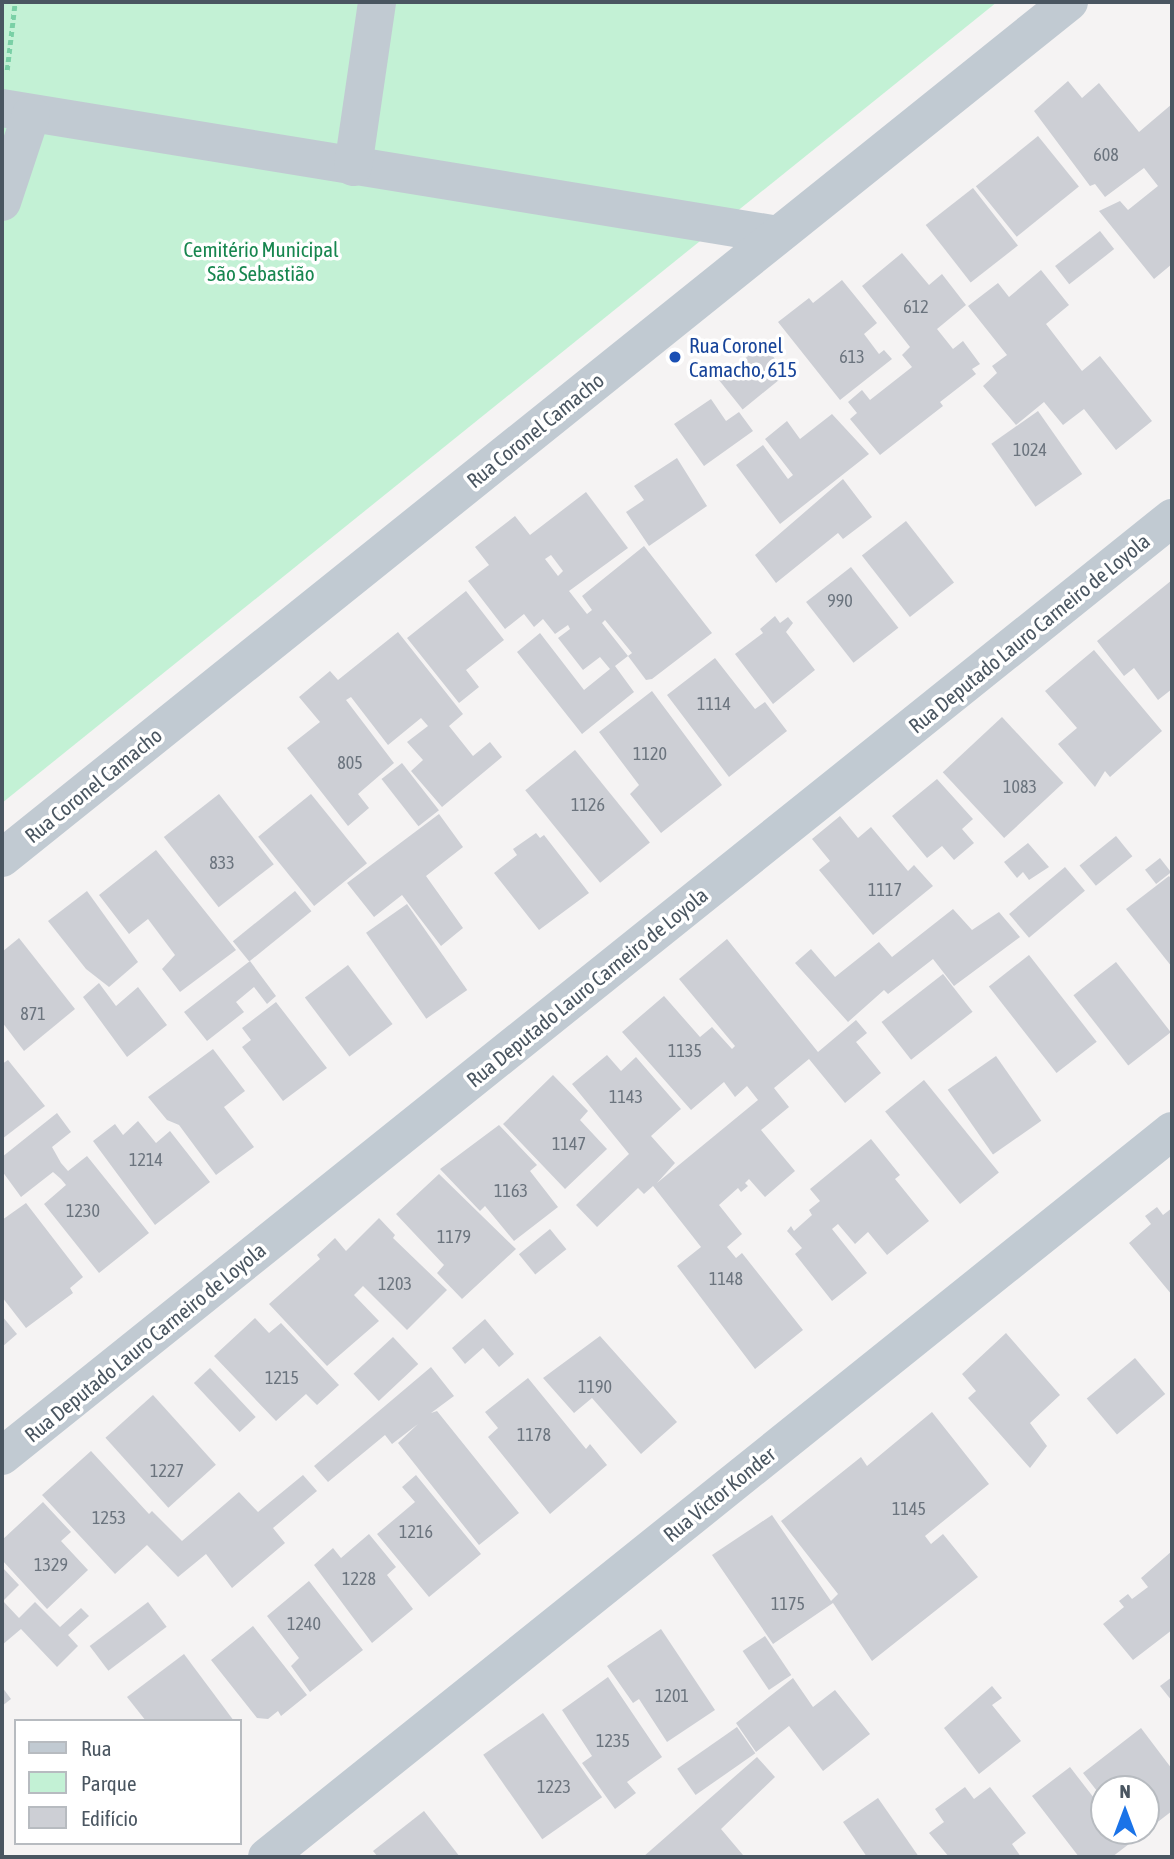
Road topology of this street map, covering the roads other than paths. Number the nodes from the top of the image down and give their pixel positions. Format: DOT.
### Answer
graph roads {
  1 [pos="377,2"];
  2 [pos="1069,2"];
  3 [pos="16,112"];
  4 [pos="353,167"];
  5 [pos="2,202"];
  6 [pos="778,235"];
  7 [pos="1172,518"];
  8 [pos="2,858"];
  9 [pos="1172,1131"];
  10 [pos="2,1456"];
  11 [pos="267,1857"];
  1 -- 4 [label="street"];
  2 -- 6 [label="street, Rua Coronel Camacho"];
  3 -- 4 [label="street"];
  3 -- 5 [label="street"];
  4 -- 6 [label="street"];
  6 -- 8 [label="street, Rua Coronel Camacho"];
  7 -- 10 [label="street, Rua Deputado Lauro Carneiro de Loyola"];
  9 -- 11 [label="street, Rua Victor Konder"];
}
